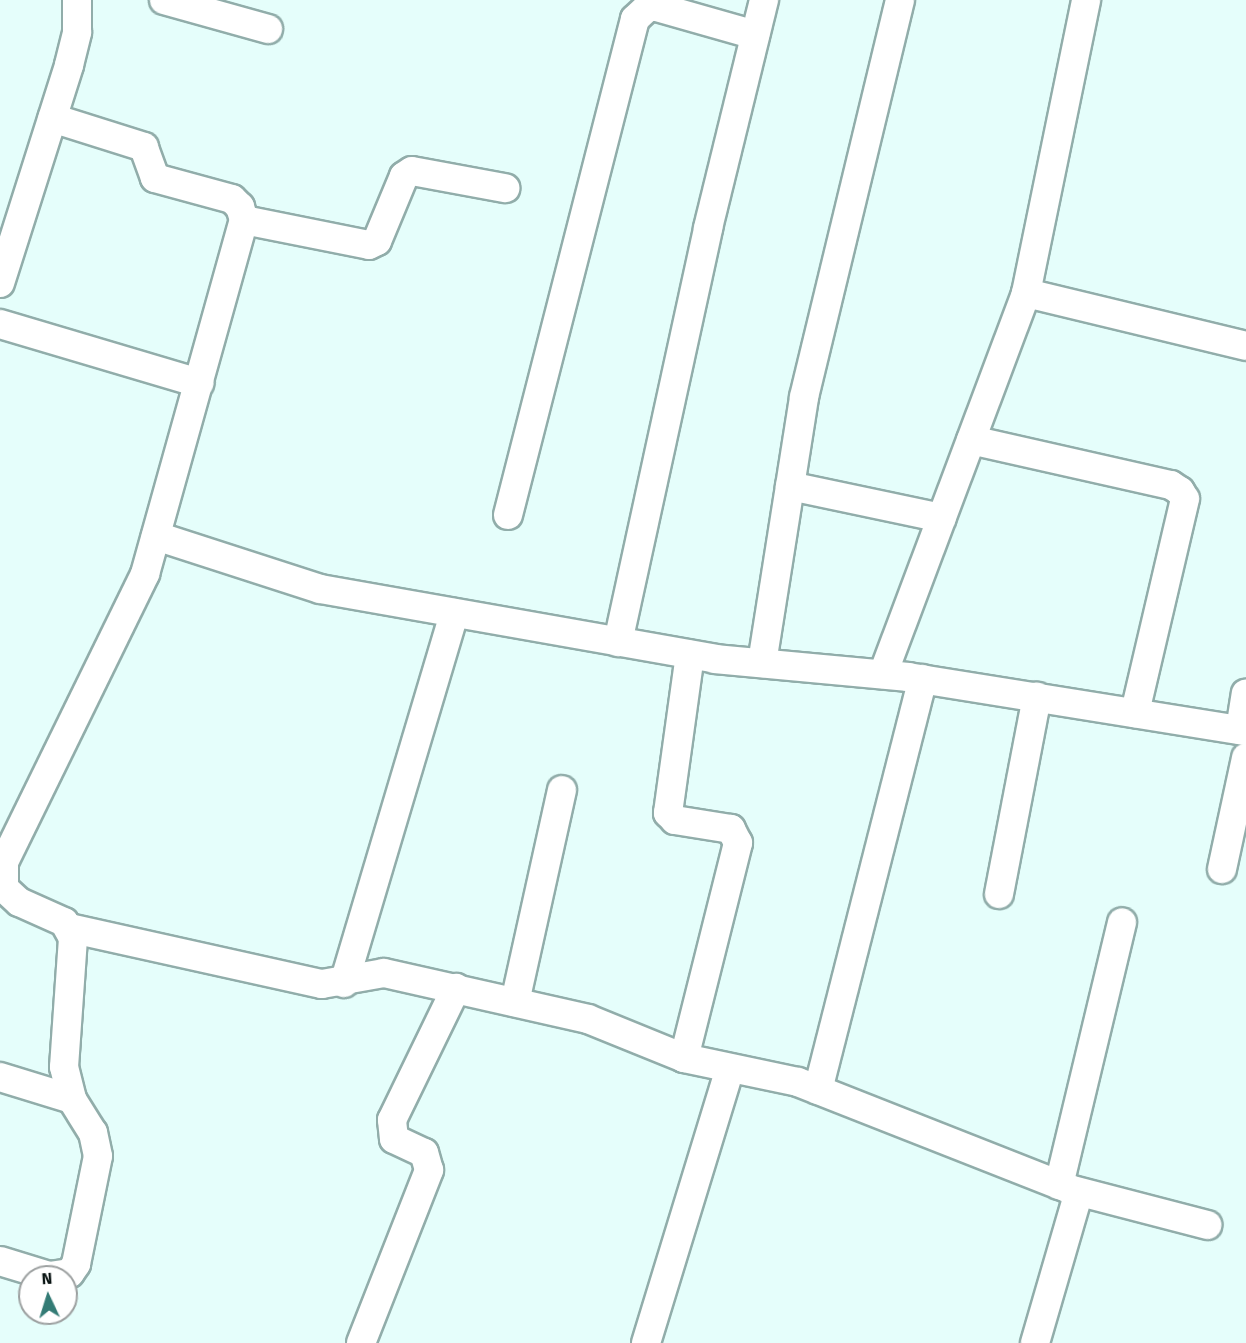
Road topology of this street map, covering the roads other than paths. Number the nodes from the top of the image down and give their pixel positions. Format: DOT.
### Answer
graph roads {
  1 [pos="77,0"];
  2 [pos="164,0"];
  3 [pos="764,0"];
  4 [pos="900,0"];
  5 [pos="1086,0"];
  6 [pos="678,6"];
  7 [pos="268,29"];
  8 [pos="755,35"];
  9 [pos="52,118"];
  10 [pos="505,188"];
  11 [pos="244,220"];
  12 [pos="0,283"];
  13 [pos="1026,293"];
  14 [pos="0,324"];
  15 [pos="1246,346"];
  16 [pos="199,383"];
  17 [pos="971,440"];
  18 [pos="790,486"];
  19 [pos="508,515"];
  20 [pos="942,518"];
  21 [pos="156,536"];
  22 [pos="453,613"];
  23 [pos="618,642"];
  24 [pos="690,655"];
  25 [pos="762,663"];
  26 [pos="883,674"];
  27 [pos="923,679"];
  28 [pos="1246,693"];
  29 [pos="1037,697"];
  30 [pos="1135,713"];
  31 [pos="1243,730"];
  32 [pos="1246,759"];
  33 [pos="561,790"];
  34 [pos="1222,869"];
  35 [pos="999,894"];
  36 [pos="1122,922"];
  37 [pos="69,928"];
  38 [pos="344,982"];
  39 [pos="456,988"];
  40 [pos="515,1002"];
  41 [pos="684,1058"];
  42 [pos="730,1069"];
  43 [pos="0,1077"];
  44 [pos="818,1090"];
  45 [pos="72,1099"];
  46 [pos="1069,1188"];
  47 [pos="1208,1225"];
  48 [pos="0,1261"];
  49 [pos="361,1343"];
  50 [pos="646,1343"];
  51 [pos="1035,1343"];
  1 -- 9 [label="street"];
  2 -- 7 [label="street"];
  3 -- 8 [label="street"];
  4 -- 18 [label="street"];
  5 -- 13 [label="street"];
  6 -- 8 [label="street"];
  6 -- 19 [label="street"];
  8 -- 23 [label="street"];
  9 -- 11 [label="street"];
  9 -- 12 [label="street"];
  10 -- 11 [label="street"];
  11 -- 16 [label="street"];
  13 -- 15 [label="street"];
  13 -- 17 [label="street"];
  14 -- 16 [label="street"];
  16 -- 21 [label="street"];
  17 -- 20 [label="street"];
  17 -- 30 [label="street"];
  18 -- 20 [label="street"];
  18 -- 25 [label="street"];
  20 -- 26 [label="street"];
  21 -- 22 [label="street"];
  21 -- 37 [label="street"];
  22 -- 23 [label="street"];
  22 -- 38 [label="street"];
  23 -- 24 [label="street"];
  24 -- 25 [label="street"];
  24 -- 41 [label="street"];
  25 -- 26 [label="street"];
  26 -- 27 [label="street"];
  27 -- 29 [label="street"];
  27 -- 44 [label="street"];
  28 -- 31 [label="street"];
  29 -- 30 [label="street"];
  29 -- 35 [label="street"];
  30 -- 31 [label="street"];
  32 -- 34 [label="street"];
  33 -- 40 [label="street"];
  36 -- 46 [label="street"];
  37 -- 38 [label="street"];
  37 -- 45 [label="street"];
  38 -- 39 [label="street"];
  39 -- 40 [label="street"];
  39 -- 49 [label="street"];
  40 -- 41 [label="street"];
  41 -- 42 [label="street"];
  42 -- 44 [label="street"];
  42 -- 50 [label="street"];
  43 -- 45 [label="street"];
  44 -- 46 [label="street"];
  45 -- 48 [label="street"];
  46 -- 47 [label="street"];
  46 -- 51 [label="street"];
}
